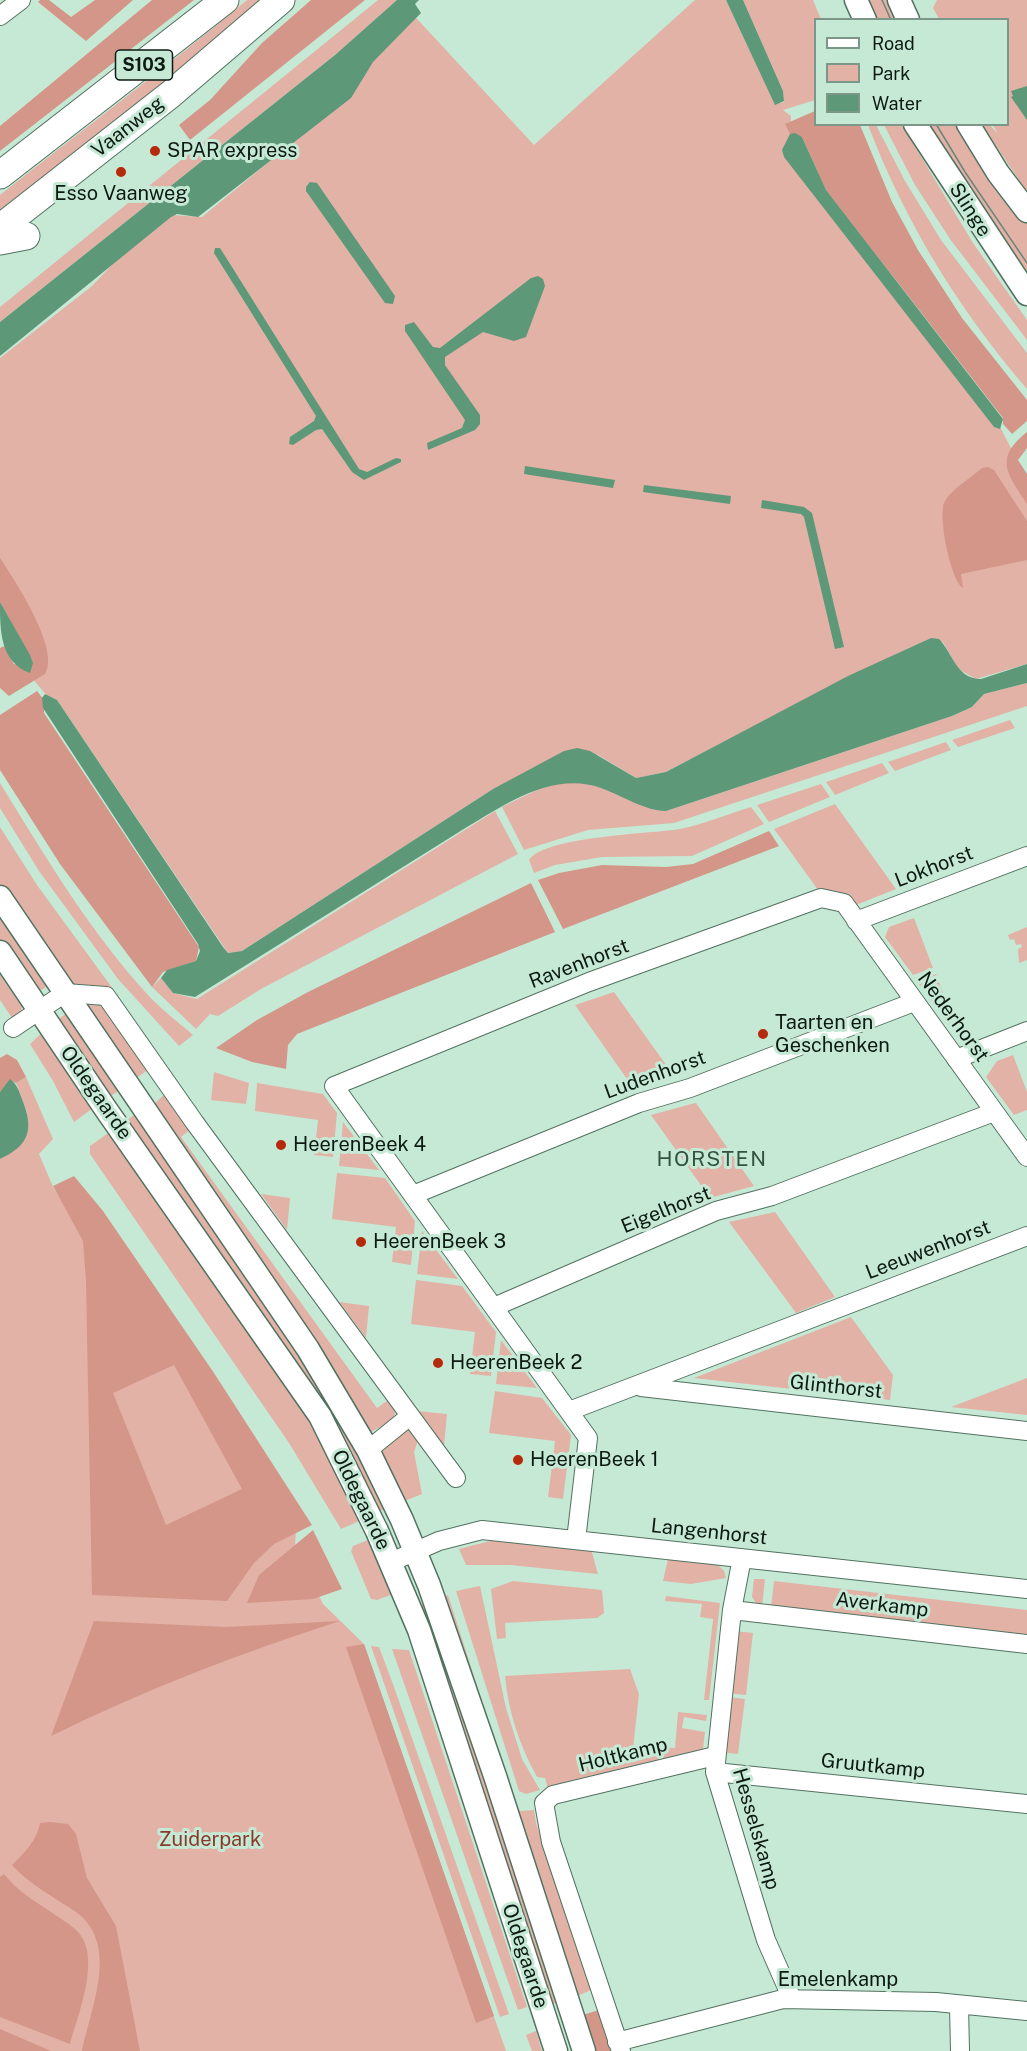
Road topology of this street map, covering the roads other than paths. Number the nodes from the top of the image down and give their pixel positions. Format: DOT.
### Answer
graph roads {
  1 [pos="21,0"];
  2 [pos="225,0"];
  3 [pos="281,0"];
  4 [pos="856,0"];
  5 [pos="899,0"];
  6 [pos="0,16"];
  7 [pos="864,18"];
  8 [pos="907,18"];
  9 [pos="171,94"];
  10 [pos="916,126"];
  11 [pos="969,126"];
  12 [pos="154,127"];
  13 [pos="0,175"];
  14 [pos="1027,211"];
  15 [pos="0,228"];
  16 [pos="26,236"];
  17 [pos="0,241"];
  18 [pos="1027,294"];
  19 [pos="1027,856"];
  20 [pos="0,897"];
  21 [pos="843,903"];
  22 [pos="856,921"];
  23 [pos="0,952"];
  24 [pos="65,993"];
  25 [pos="914,1002"];
  26 [pos="40,1011"];
  27 [pos="13,1028"];
  28 [pos="1027,1031"];
  29 [pos="956,1059"];
  30 [pos="994,1112"];
  31 [pos="1027,1157"];
  32 [pos="413,1195"];
  33 [pos="1027,1236"];
  34 [pos="846,1305"];
  35 [pos="494,1307"];
  36 [pos="639,1386"];
  37 [pos="568,1411"];
  38 [pos="410,1416"];
  39 [pos="1027,1431"];
  40 [pos="368,1450"];
  41 [pos="456,1478"];
  42 [pos="576,1540"];
  43 [pos="415,1551"];
  44 [pos="742,1558"];
  45 [pos="391,1562"];
  46 [pos="1027,1589"];
  47 [pos="732,1610"];
  48 [pos="1027,1644"];
  49 [pos="715,1764"];
  50 [pos="1027,1804"];
  51 [pos="792,1999"];
  52 [pos="959,2006"];
  53 [pos="1027,2011"];
  54 [pos="619,2046"];
  55 [pos="556,2051"];
  56 [pos="585,2051"];
  57 [pos="960,2051"];
  1 -- 6 [label="street"];
  2 -- 13 [label="highway, Vaanweg / S103"];
  3 -- 9 [label="highway, Vaanweg / S103"];
  4 -- 7 [label="main road"];
  5 -- 8 [label="main road"];
  9 -- 12 [label="highway"];
  9 -- 15 [label="highway, Vaanweg / S103"];
  10 -- 18 [label="main road, Slinge"];
  11 -- 14 [label="main road"];
  16 -- 17 [label="highway"];
  19 -- 22 [label="street, Lokhorst"];
  20 -- 24 [label="main road, Oldegaarde"];
  21 -- 22 [label="street, Nederhorst"];
  21 -- 32 [label="street, Ravenhorst"];
  22 -- 25 [label="street, Nederhorst"];
  23 -- 26 [label="main road, Oldegaarde"];
  24 -- 26 [label="street"];
  24 -- 38 [label="street"];
  24 -- 40 [label="main road, Oldegaarde"];
  25 -- 29 [label="street, Nederhorst"];
  25 -- 32 [label="street, Ludenhorst"];
  26 -- 27 [label="street"];
  26 -- 45 [label="main road, Oldegaarde"];
  28 -- 29 [label="street"];
  29 -- 30 [label="street, Nederhorst"];
  30 -- 31 [label="street, Nederhorst"];
  30 -- 35 [label="street, Eigelhorst"];
  32 -- 35 [label="street"];
  33 -- 34 [label="street, Leeuwenhorst"];
  34 -- 36 [label="street, Glinthorst"];
  35 -- 37 [label="street"];
  36 -- 37 [label="street, Glinthorst"];
  36 -- 39 [label="street, Glinthorst"];
  37 -- 42 [label="street"];
  38 -- 40 [label="street, Oldegaarde"];
  38 -- 41 [label="street"];
  40 -- 43 [label="main road, Oldegaarde"];
  42 -- 43 [label="street, Langenhorst"];
  42 -- 44 [label="street, Langenhorst"];
  43 -- 45 [label="street, Langenhorst"];
  43 -- 56 [label="main road, Oldegaarde"];
  44 -- 46 [label="street, Langenhorst"];
  44 -- 47 [label="street, Hesselskamp"];
  45 -- 55 [label="main road, Oldegaarde"];
  47 -- 48 [label="street, Averkamp"];
  47 -- 49 [label="street, Hesselskamp"];
  49 -- 50 [label="street, Gruutkamp"];
  49 -- 51 [label="street, Hesselskamp"];
  49 -- 54 [label="street, Holtkamp"];
  51 -- 52 [label="street, Emelenkamp"];
  51 -- 54 [label="street, Emelenkamp"];
  52 -- 53 [label="street, Emelenkamp"];
  52 -- 57 [label="street"];
}
